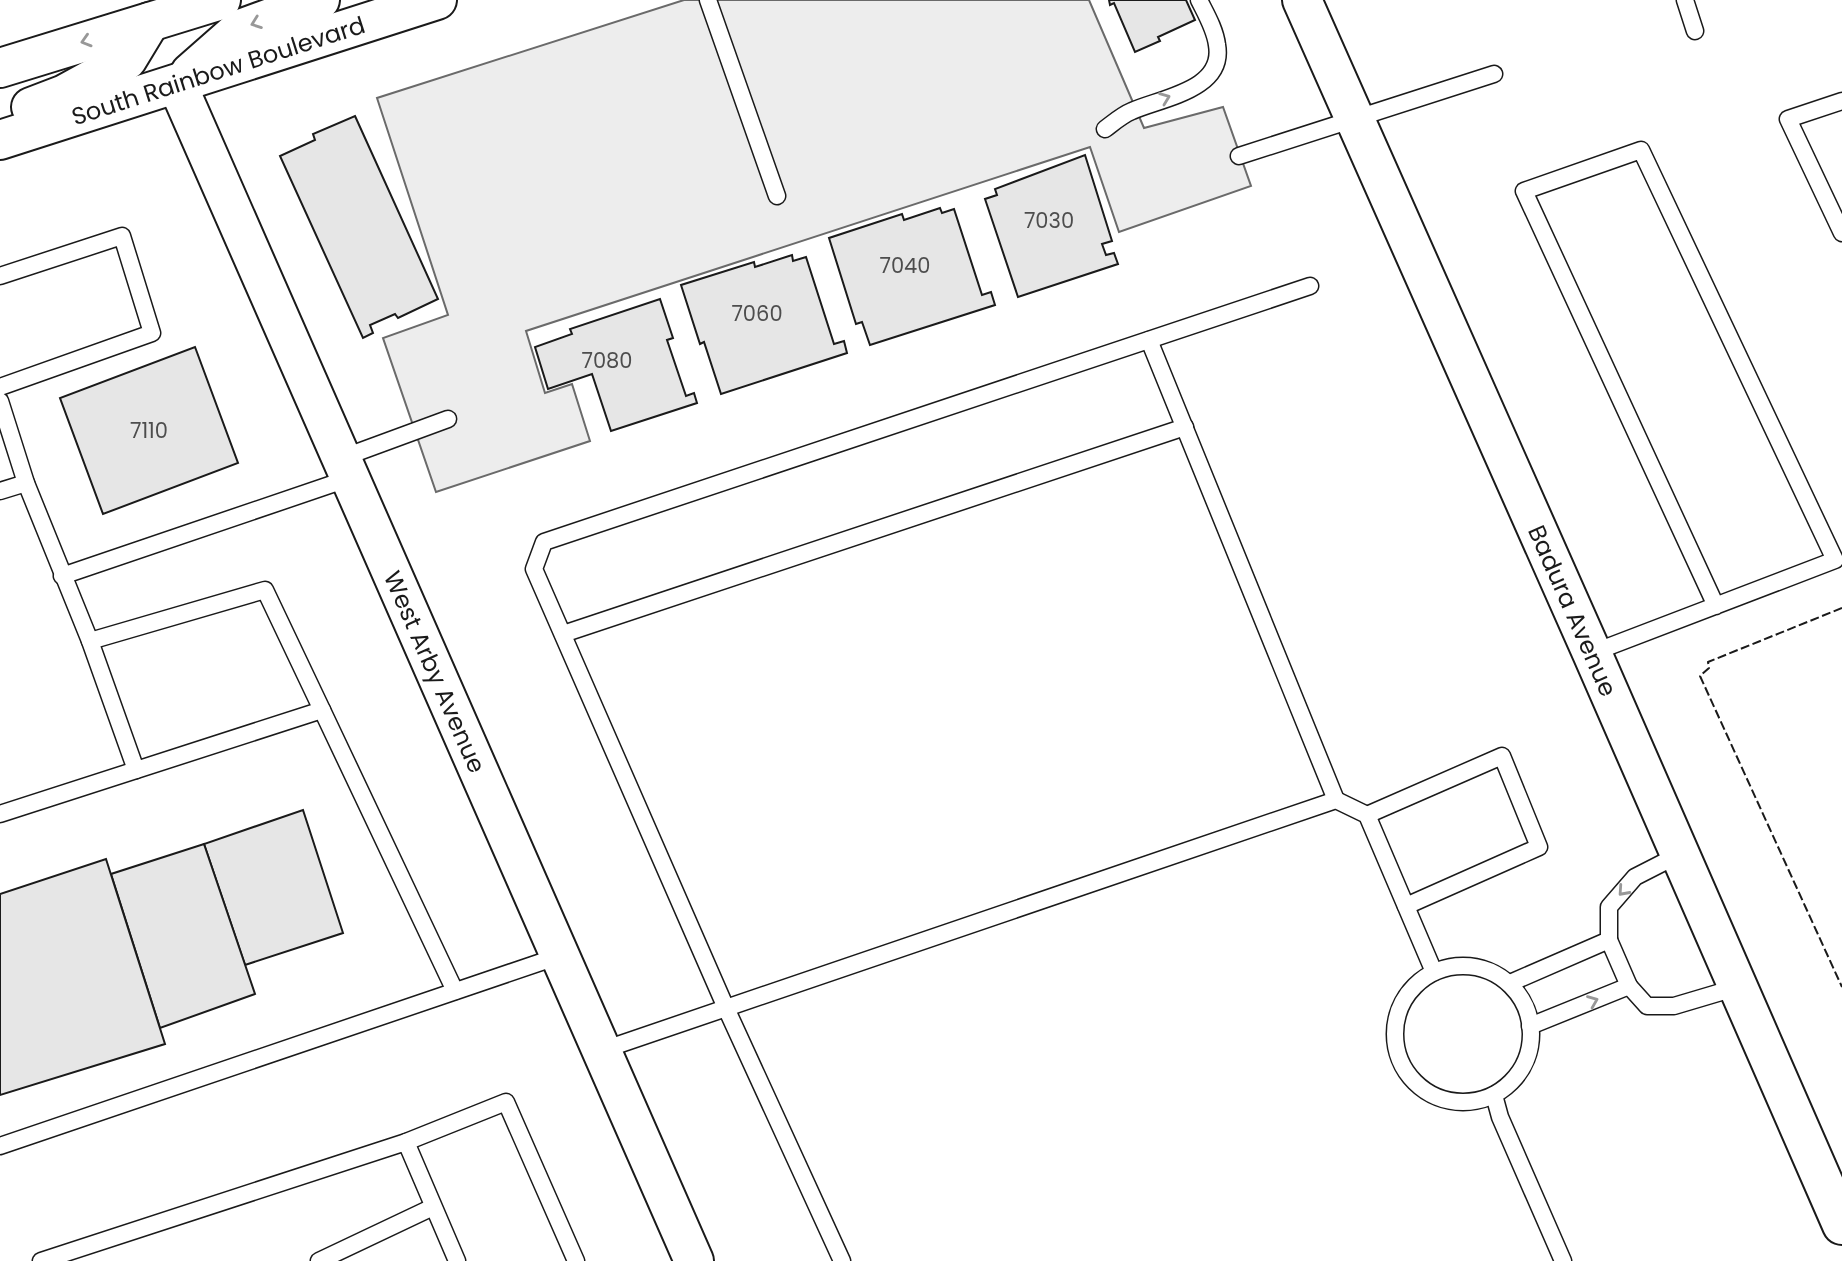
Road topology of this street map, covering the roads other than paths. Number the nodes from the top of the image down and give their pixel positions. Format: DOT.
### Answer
graph roads {
  1 [pos="221,0"];
  2 [pos="320,0"];
  3 [pos="437,0"];
  4 [pos="708,0"];
  5 [pos="1199,0"];
  6 [pos="1302,0"];
  7 [pos="1685,0"];
  8 [pos="150,22"];
  9 [pos="1695,30"];
  10 [pos="0,68"];
  11 [pos="1494,74"];
  12 [pos="177,84"];
  13 [pos="1842,101"];
  14 [pos="1355,119"];
  15 [pos="0,120"];
  16 [pos="1105,129"];
  17 [pos="0,140"];
  18 [pos="1239,156"];
  19 [pos="777,196"];
  20 [pos="1842,233"];
  21 [pos="0,276"];
  22 [pos="1310,286"];
  23 [pos="1149,340"];
  24 [pos="0,387"];
  25 [pos="0,401"];
  26 [pos="448,419"];
  27 [pos="3,424"];
  28 [pos="1185,427"];
  29 [pos="345,468"];
  30 [pos="26,483"];
  31 [pos="0,491"];
  32 [pos="62,576"];
  33 [pos="1716,606"];
  34 [pos="563,634"];
  35 [pos="90,641"];
  36 [pos="1592,653"];
  37 [pos="321,710"];
  38 [pos="136,770"];
  39 [pos="1336,800"];
  40 [pos="0,814"];
  41 [pos="1367,815"];
  42 [pos="1680,854"];
  43 [pos="1406,906"];
  44 [pos="1609,940"];
  45 [pos="559,956"];
  46 [pos="1434,972"];
  47 [pos="1510,983"];
  48 [pos="1629,986"];
  49 [pos="1738,987"];
  50 [pos="455,991"];
  51 [pos="726,1008"];
  52 [pos="1530,1026"];
  53 [pos="600,1051"];
  54 [pos="1494,1095"];
  55 [pos="406,1142"];
  56 [pos="0,1146"];
  57 [pos="433,1207"];
  58 [pos="1842,1225"];
  59 [pos="41,1261"];
  60 [pos="319,1261"];
  61 [pos="457,1261"];
  62 [pos="576,1261"];
  63 [pos="694,1261"];
  64 [pos="842,1261"];
  65 [pos="1563,1261"];
  1 -- 8 [label="main road"];
  2 -- 12 [label="main road, one-way"];
  3 -- 12 [label="main road, South Rainbow Boulevard"];
  4 -- 19 [label="lane"];
  16 -- 5 [label="lane, one-way"];
  6 -- 14 [label="main road, Badura Avenue"];
  7 -- 9 [label="lane"];
  8 -- 10 [label="main road, one-way"];
  8 -- 15 [label="main road"];
  11 -- 14 [label="lane"];
  12 -- 17 [label="main road, South Rainbow Boulevard"];
  12 -- 29 [label="main road, West Arby Avenue"];
  13 -- 20 [label="lane"];
  14 -- 18 [label="lane"];
  14 -- 36 [label="main road, Badura Avenue"];
  21 -- 24 [label="lane"];
  22 -- 23 [label="lane"];
  23 -- 28 [label="lane"];
  23 -- 34 [label="lane"];
  25 -- 27 [label="lane"];
  26 -- 29 [label="lane"];
  27 -- 30 [label="lane"];
  28 -- 34 [label="lane"];
  28 -- 39 [label="lane"];
  29 -- 32 [label="lane"];
  29 -- 45 [label="main road, West Arby Avenue"];
  30 -- 31 [label="lane"];
  30 -- 32 [label="lane"];
  32 -- 35 [label="lane"];
  33 -- 33 [label="lane"];
  33 -- 36 [label="lane"];
  34 -- 51 [label="lane"];
  35 -- 37 [label="lane"];
  35 -- 38 [label="lane"];
  36 -- 42 [label="main road, Badura Avenue"];
  37 -- 38 [label="lane"];
  37 -- 50 [label="lane"];
  38 -- 40 [label="lane"];
  39 -- 41 [label="lane"];
  39 -- 51 [label="lane"];
  41 -- 43 [label="lane"];
  41 -- 43 [label="lane"];
  42 -- 44 [label="lane, one-way"];
  42 -- 49 [label="main road, Badura Avenue"];
  43 -- 46 [label="lane"];
  44 -- 47 [label="lane"];
  44 -- 48 [label="lane"];
  45 -- 50 [label="lane"];
  45 -- 53 [label="main road, West Arby Avenue"];
  46 -- 47 [label="lane"];
  46 -- 54 [label="lane"];
  47 -- 52 [label="lane"];
  48 -- 49 [label="lane"];
  52 -- 48 [label="lane, one-way"];
  49 -- 58 [label="main road, Badura Avenue"];
  50 -- 56 [label="lane"];
  51 -- 53 [label="lane"];
  51 -- 64 [label="lane"];
  52 -- 54 [label="lane"];
  53 -- 63 [label="main road, West Arby Avenue"];
  54 -- 65 [label="lane"];
  55 -- 57 [label="lane"];
  55 -- 59 [label="lane"];
  55 -- 62 [label="lane"];
  57 -- 60 [label="lane"];
  57 -- 61 [label="lane"];
}
